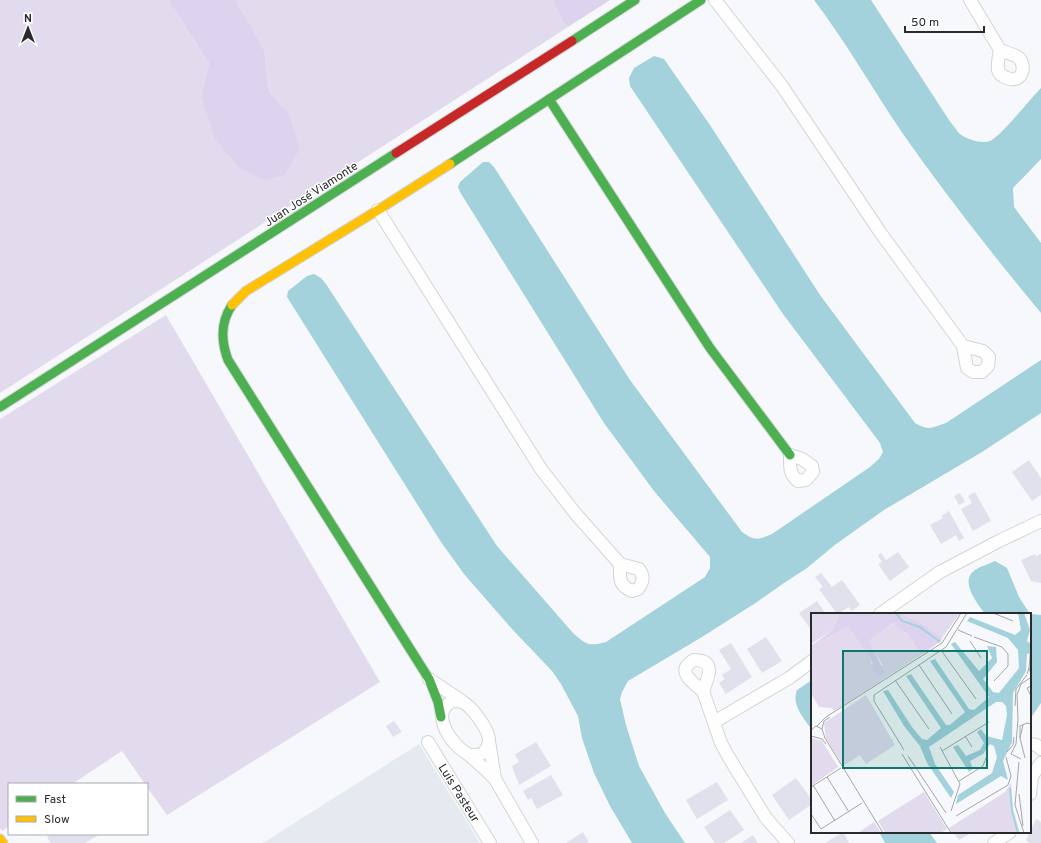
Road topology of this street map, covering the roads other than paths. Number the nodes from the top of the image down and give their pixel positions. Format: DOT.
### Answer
graph roads {
  1 [pos="635,0"];
  2 [pos="701,0"];
  3 [pos="715,0"];
  4 [pos="970,0"];
  5 [pos="1000,50"];
  6 [pos="548,99"];
  7 [pos="378,210"];
  8 [pos="964,346"];
  9 [pos="0,407"];
  10 [pos="790,455"];
  11 [pos="1039,523"];
  12 [pos="620,564"];
  13 [pos="883,613"];
  14 [pos="811,662"];
  15 [pos="429,679"];
  16 [pos="703,691"];
  17 [pos="462,701"];
  18 [pos="441,717"];
  19 [pos="714,722"];
  20 [pos="488,739"];
  21 [pos="428,742"];
  22 [pos="1031,744"];
  23 [pos="1041,749"];
  24 [pos="469,755"];
  25 [pos="1041,763"];
  26 [pos="1031,774"];
  27 [pos="494,779"];
  28 [pos="1009,833"];
  29 [pos="0,839"];
  30 [pos="3,843"];
  31 [pos="490,843"];
  32 [pos="532,843"];
  33 [pos="788,843"];
  34 [pos="994,843"];
  1 -- 9 [label="street, Juan José Viamonte"];
  2 -- 6 [label="street"];
  3 -- 8 [label="street"];
  4 -- 5 [label="street"];
  6 -- 7 [label="street"];
  6 -- 10 [label="street"];
  7 -- 12 [label="street"];
  7 -- 15 [label="street"];
  11 -- 13 [label="street"];
  14 -- 19 [label="street"];
  15 -- 17 [label="street"];
  15 -- 18 [label="street"];
  16 -- 19 [label="street"];
  17 -- 18 [label="street"];
  17 -- 20 [label="street"];
  18 -- 24 [label="street"];
  19 -- 33 [label="street"];
  20 -- 24 [label="street"];
  20 -- 27 [label="street"];
  21 -- 31 [label="street, Luis Pasteur"];
  22 -- 23 [label="street"];
  24 -- 27 [label="street"];
  25 -- 26 [label="street"];
  27 -- 32 [label="street"];
  28 -- 34 [label="street"];
  29 -- 30 [label="street"];
}
